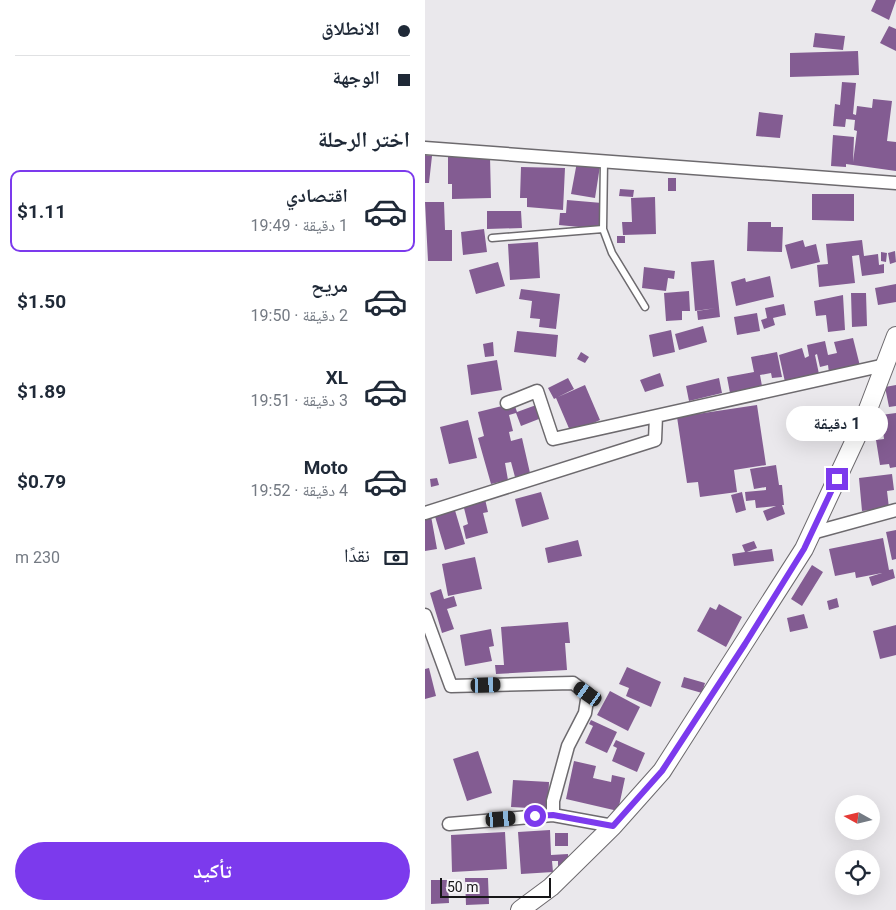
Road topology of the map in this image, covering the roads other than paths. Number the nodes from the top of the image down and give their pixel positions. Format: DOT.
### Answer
graph roads {
  1 [pos="425,148"];
  2 [pos="604,161"];
  3 [pos="896,183"];
  4 [pos="603,229"];
  5 [pos="492,238"];
  6 [pos="645,307"];
  7 [pos="896,336"];
  8 [pos="885,365"];
  9 [pos="507,403"];
  10 [pos="656,416"];
  11 [pos="896,510"];
  12 [pos="425,512"];
  13 [pos="812,533"];
  14 [pos="425,614"];
  15 [pos="553,815"];
  16 [pos="449,824"];
  17 [pos="613,826"];
  18 [pos="520,910"];
  1 -- 2 [label="street"];
  2 -- 3 [label="street"];
  2 -- 4 [label="lane"];
  4 -- 5 [label="lane"];
  4 -- 6 [label="lane"];
  7 -- 8 [label="street"];
  8 -- 10 [label="street"];
  8 -- 13 [label="street"];
  9 -- 10 [label="street"];
  10 -- 12 [label="street"];
  11 -- 13 [label="street"];
  13 -- 17 [label="street"];
  14 -- 15 [label="street"];
  15 -- 16 [label="street"];
  15 -- 17 [label="street"];
  17 -- 18 [label="street"];
}
